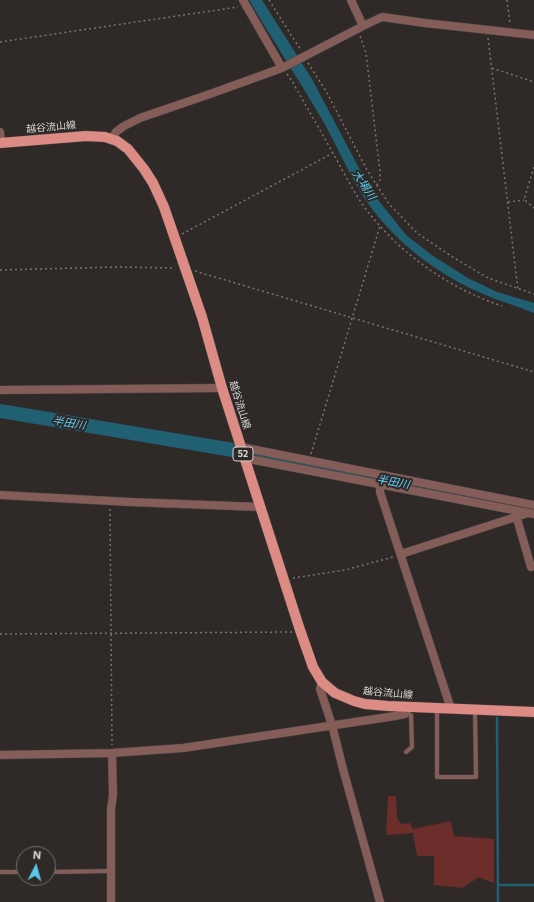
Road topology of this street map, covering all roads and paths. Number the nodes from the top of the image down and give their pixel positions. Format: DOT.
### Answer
graph roads {
  1 [pos="269,0"];
  2 [pos="351,0"];
  3 [pos="507,0"];
  4 [pos="245,3"];
  5 [pos="360,27"];
  6 [pos="487,30"];
  7 [pos="511,32"];
  8 [pos="534,35"];
  9 [pos="0,42"];
  10 [pos="303,56"];
  11 [pos="284,67"];
  12 [pos="492,68"];
  13 [pos="534,82"];
  14 [pos="0,132"];
  15 [pos="112,139"];
  16 [pos="0,143"];
  17 [pos="333,153"];
  18 [pos="534,166"];
  19 [pos="377,185"];
  20 [pos="525,200"];
  21 [pos="508,202"];
  22 [pos="534,208"];
  23 [pos="380,226"];
  24 [pos="175,238"];
  25 [pos="185,268"];
  26 [pos="0,270"];
  27 [pos="518,290"];
  28 [pos="534,294"];
  29 [pos="502,306"];
  30 [pos="352,318"];
  31 [pos="534,372"];
  32 [pos="222,388"];
  33 [pos="0,390"];
  34 [pos="241,447"];
  35 [pos="244,458"];
  36 [pos="310,460"];
  37 [pos="380,479"];
  38 [pos="0,495"];
  39 [pos="110,501"];
  40 [pos="534,505"];
  41 [pos="260,507"];
  42 [pos="514,508"];
  43 [pos="531,514"];
  44 [pos="401,554"];
  45 [pos="531,567"];
  46 [pos="284,580"];
  47 [pos="300,630"];
  48 [pos="0,634"];
  49 [pos="111,634"];
  50 [pos="322,682"];
  51 [pos="437,708"];
  52 [pos="451,709"];
  53 [pos="475,709"];
  54 [pos="407,710"];
  55 [pos="534,712"];
  56 [pos="332,725"];
  57 [pos="406,752"];
  58 [pos="112,753"];
  59 [pos="0,755"];
  60 [pos="111,871"];
  61 [pos="0,872"];
  62 [pos="16,872"];
  63 [pos="56,872"];
  64 [pos="111,902"];
  65 [pos="380,902"];
  1 -- 10 [label="path"];
  2 -- 5 [label="street"];
  3 -- 7 [label="path"];
  4 -- 9 [label="path"];
  4 -- 11 [label="street"];
  5 -- 6 [label="street"];
  5 -- 10 [label="street"];
  5 -- 19 [label="path"];
  6 -- 7 [label="street"];
  6 -- 12 [label="path"];
  7 -- 8 [label="street"];
  10 -- 11 [label="street"];
  10 -- 19 [label="path"];
  11 -- 15 [label="street"];
  11 -- 17 [label="path"];
  12 -- 13 [label="path"];
  12 -- 21 [label="path"];
  14 -- 16 [label="street"];
  15 -- 16 [label="main road, 越谷流山線 / 52"];
  15 -- 24 [label="main road, 越谷流山線 / 52"];
  17 -- 23 [label="path"];
  17 -- 24 [label="path"];
  18 -- 20 [label="path"];
  19 -- 27 [label="path"];
  20 -- 21 [label="path"];
  20 -- 22 [label="path"];
  21 -- 27 [label="path"];
  23 -- 29 [label="path"];
  23 -- 30 [label="path"];
  24 -- 25 [label="main road, 越谷流山線 / 52"];
  25 -- 26 [label="path"];
  25 -- 30 [label="path"];
  25 -- 32 [label="main road, 越谷流山線 / 52"];
  27 -- 28 [label="path"];
  30 -- 31 [label="path"];
  30 -- 36 [label="path"];
  32 -- 33 [label="street"];
  32 -- 34 [label="main road, 越谷流山線 / 52"];
  34 -- 35 [label="main road, 越谷流山線 / 52"];
  34 -- 36 [label="street"];
  35 -- 37 [label="street"];
  35 -- 41 [label="main road, 越谷流山線 / 52"];
  36 -- 37 [label="street"];
  37 -- 42 [label="street"];
  37 -- 44 [label="street"];
  38 -- 39 [label="street"];
  39 -- 41 [label="street"];
  39 -- 49 [label="path"];
  40 -- 42 [label="street"];
  41 -- 46 [label="main road, 越谷流山線 / 52"];
  42 -- 43 [label="street"];
  42 -- 44 [label="street"];
  42 -- 45 [label="street"];
  44 -- 46 [label="path"];
  44 -- 52 [label="street"];
  46 -- 47 [label="main road, 越谷流山線 / 52"];
  47 -- 49 [label="path"];
  47 -- 50 [label="main road, 越谷流山線 / 52"];
  48 -- 49 [label="path"];
  49 -- 58 [label="path"];
  50 -- 54 [label="main road, 越谷流山線 / 52"];
  50 -- 56 [label="street"];
  51 -- 52 [label="main road, 越谷流山線 / 52"];
  51 -- 53 [label="lane"];
  51 -- 54 [label="main road, 越谷流山線 / 52"];
  52 -- 53 [label="main road, 越谷流山線 / 52"];
  53 -- 55 [label="main road, 越谷流山線 / 52"];
  54 -- 56 [label="street"];
  54 -- 57 [label="lane"];
  56 -- 58 [label="street"];
  56 -- 65 [label="street"];
  58 -- 59 [label="street"];
  58 -- 60 [label="street"];
  60 -- 63 [label="lane"];
  60 -- 64 [label="street"];
  61 -- 62 [label="lane"];
}
